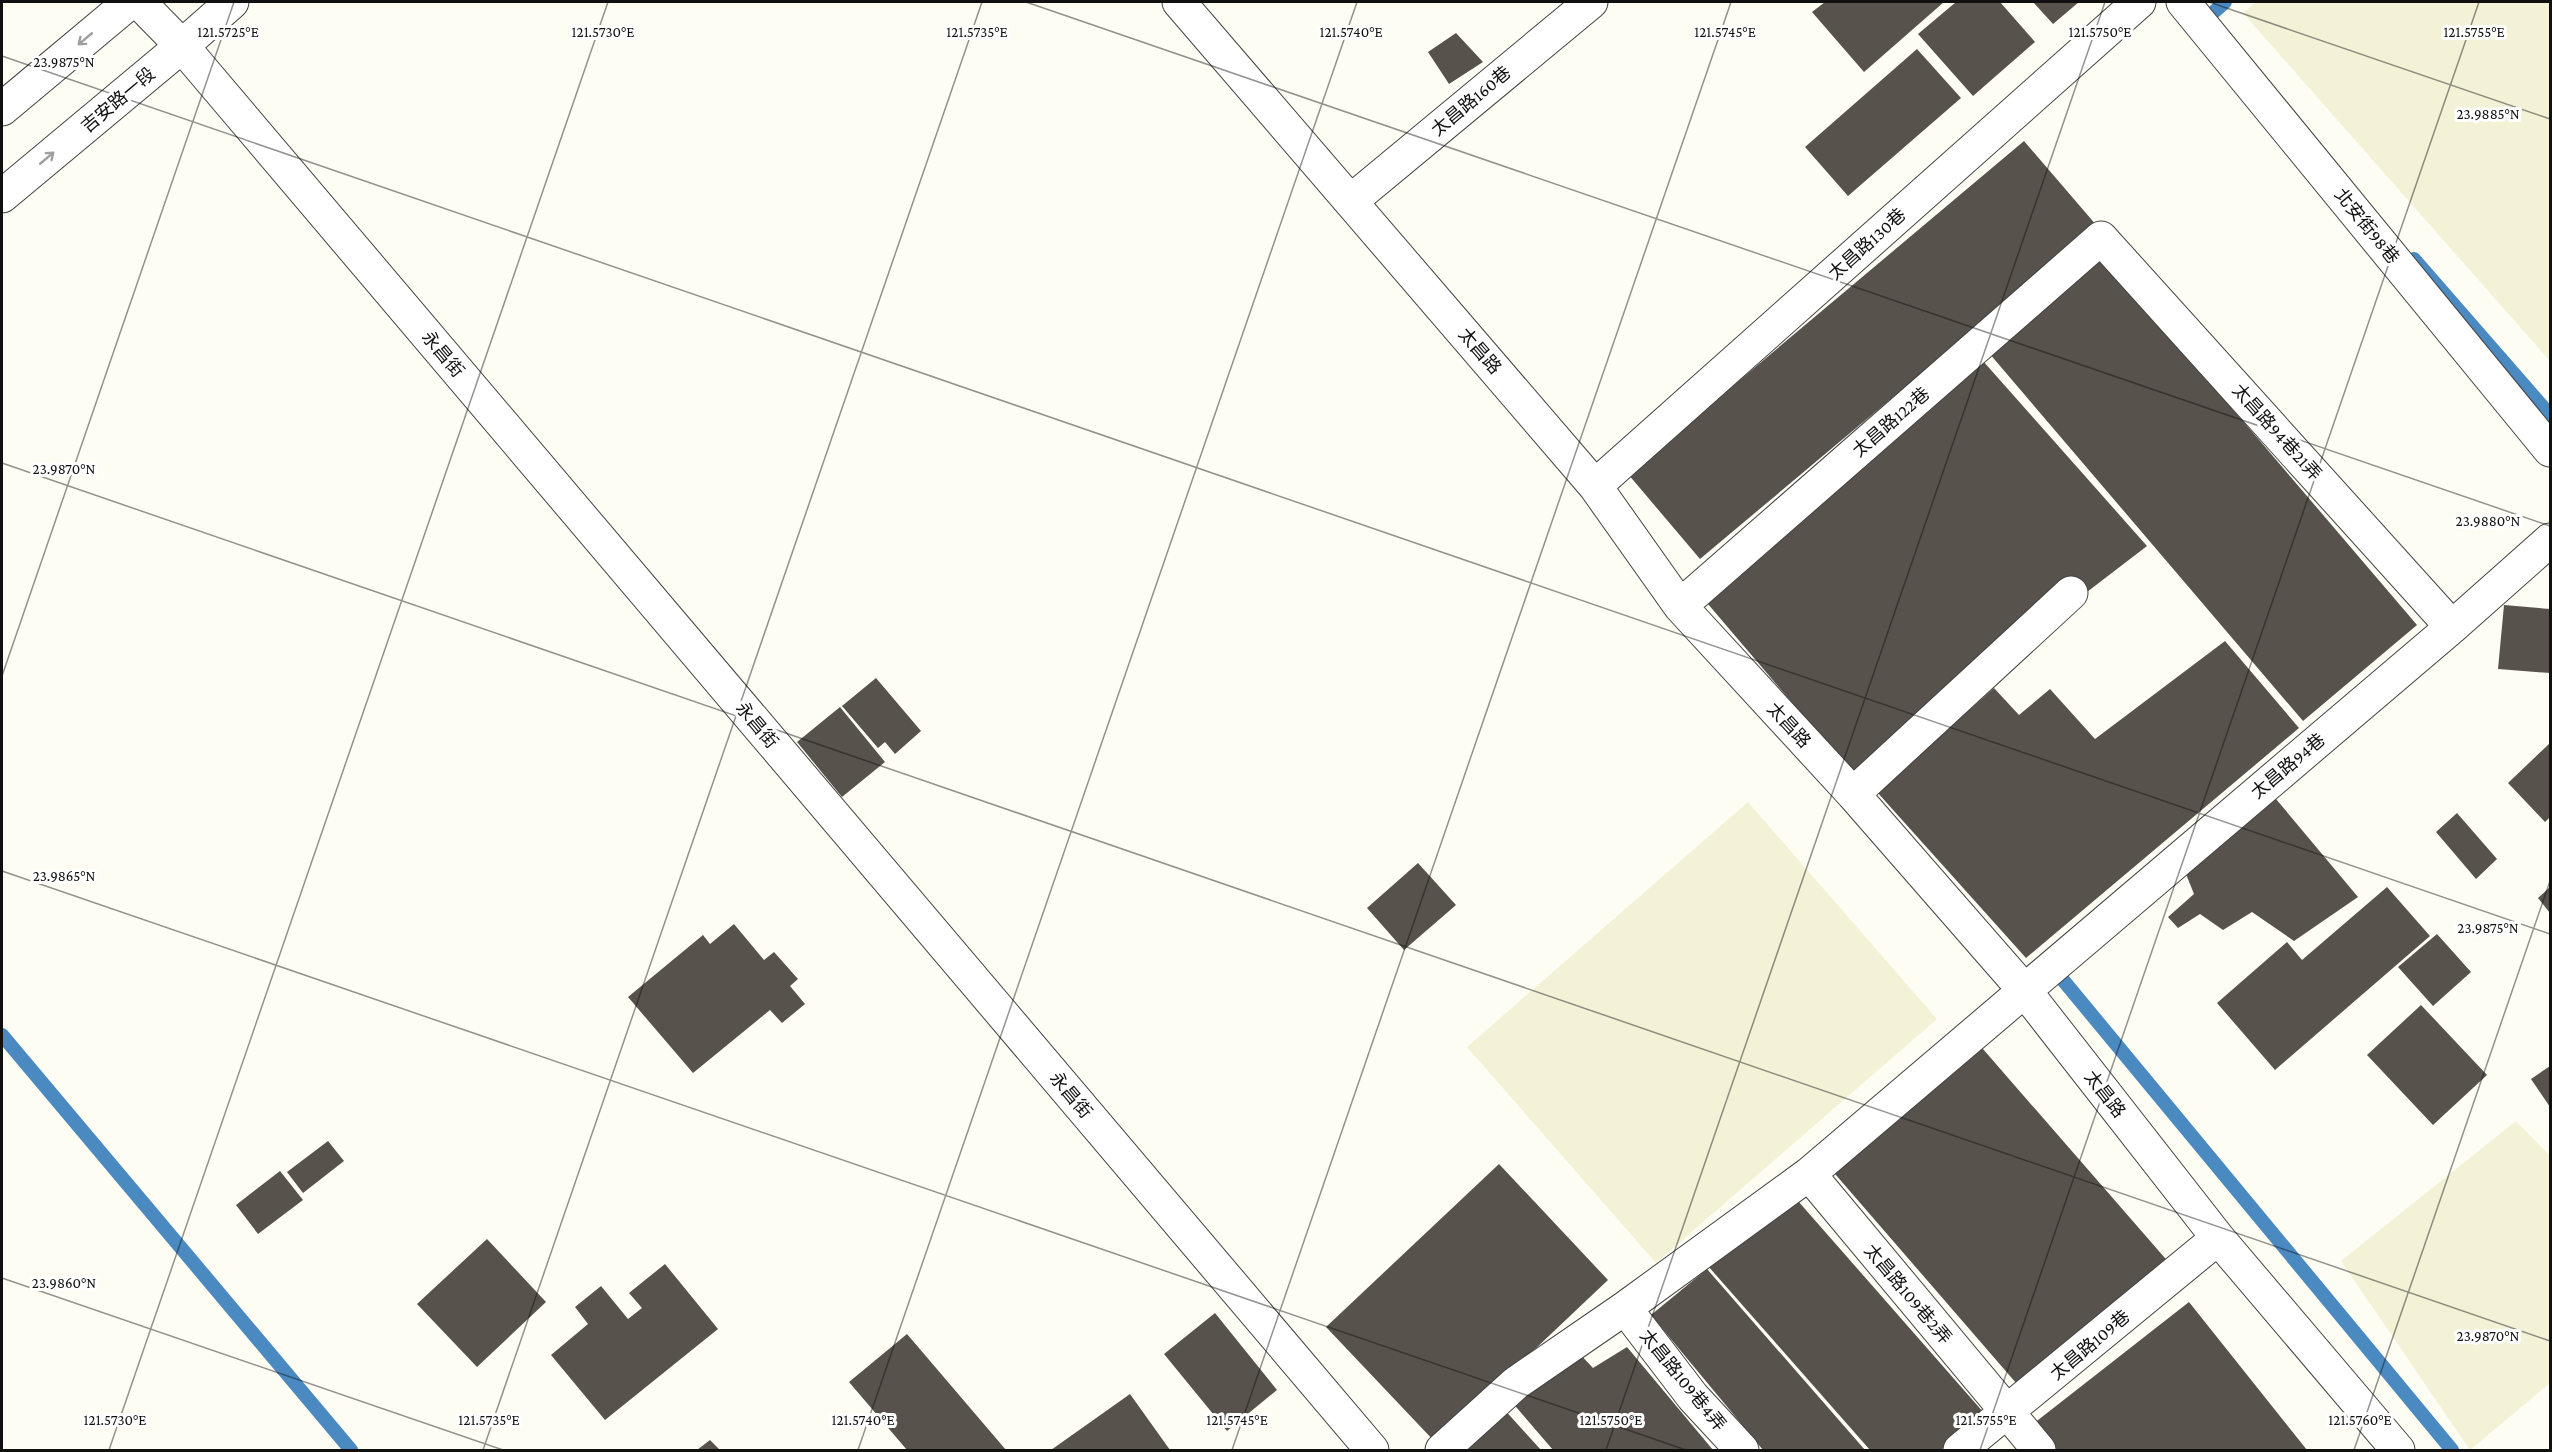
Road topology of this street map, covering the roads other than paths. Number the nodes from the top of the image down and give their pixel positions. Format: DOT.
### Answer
graph roads {
  1 [pos="130,2"];
  2 [pos="139,2"];
  3 [pos="232,2"];
  4 [pos="1179,2"];
  5 [pos="1591,2"];
  6 [pos="2139,2"];
  7 [pos="2183,2"];
  8 [pos="182,46"];
  9 [pos="2,109"];
  10 [pos="2,196"];
  11 [pos="1351,201"];
  12 [pos="2101,238"];
  13 [pos="2550,450"];
  14 [pos="1595,486"];
  15 [pos="2550,540"];
  16 [pos="2071,593"];
  17 [pos="1680,606"];
  18 [pos="2452,627"];
  19 [pos="1853,794"];
  20 [pos="2025,991"];
  21 [pos="1809,1174"];
  22 [pos="2218,1238"];
  23 [pos="1625,1308"];
  24 [pos="2008,1413"];
  25 [pos="1372,1450"];
  26 [pos="1442,1450"];
  27 [pos="1742,1450"];
  28 [pos="1960,1450"];
  29 [pos="2039,1450"];
  30 [pos="2398,1450"];
  1 -- 9 [label="street, one-way"];
  2 -- 8 [label="street, 永昌街"];
  3 -- 8 [label="street, 吉安路一段"];
  4 -- 11 [label="street, 太昌路"];
  5 -- 11 [label="street, 太昌路160巷"];
  6 -- 14 [label="street, 太昌路130巷"];
  7 -- 13 [label="street, 北安街98巷"];
  10 -- 8 [label="street, 吉安路一段, one-way"];
  8 -- 25 [label="street, 永昌街"];
  11 -- 14 [label="street, 太昌路"];
  12 -- 17 [label="street, 太昌路122巷"];
  12 -- 18 [label="street, 太昌路94巷21弄"];
  14 -- 17 [label="street, 太昌路"];
  15 -- 18 [label="street, 太昌路94巷"];
  16 -- 19 [label="street"];
  17 -- 19 [label="street, 太昌路"];
  18 -- 20 [label="street, 太昌路94巷"];
  19 -- 20 [label="street, 太昌路"];
  20 -- 21 [label="street, 太昌路94巷"];
  20 -- 22 [label="street, 太昌路"];
  21 -- 23 [label="street, 太昌路94巷"];
  21 -- 24 [label="street, 太昌路109巷2弄"];
  22 -- 24 [label="street, 太昌路109巷"];
  22 -- 30 [label="street, 太昌路"];
  23 -- 26 [label="street, 太昌路94巷"];
  23 -- 27 [label="street, 太昌路109巷4弄"];
  24 -- 28 [label="street, 太昌路109巷"];
  24 -- 29 [label="street, 太昌路109巷2弄"];
}
